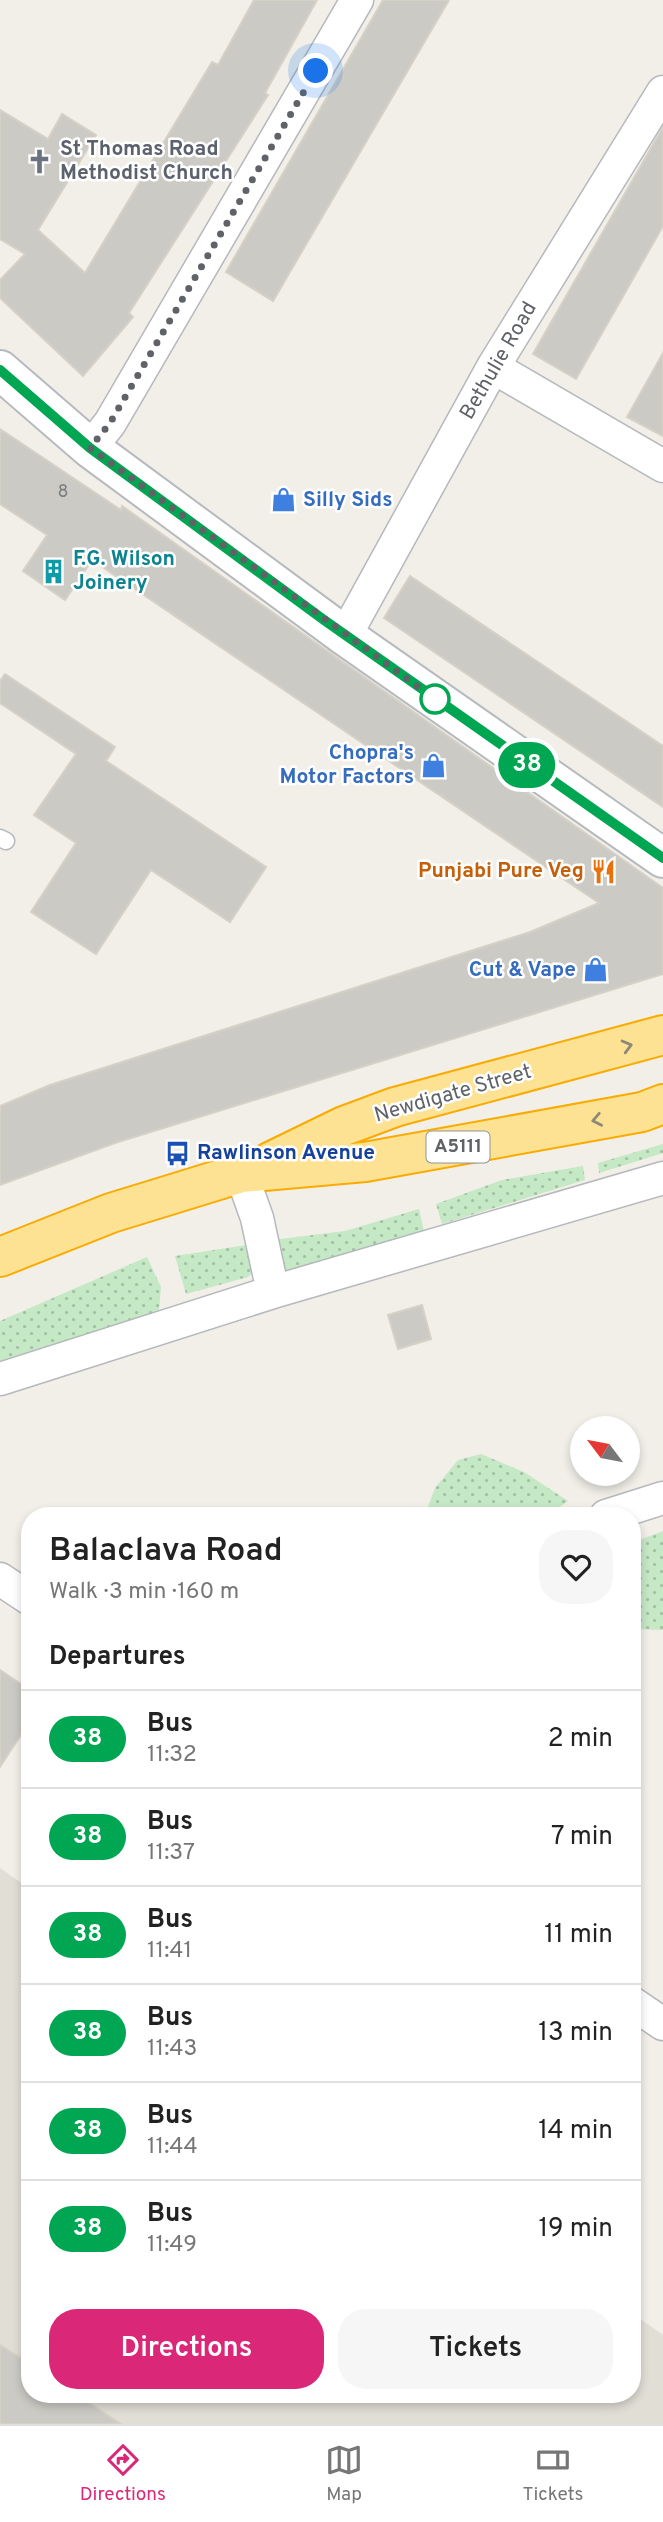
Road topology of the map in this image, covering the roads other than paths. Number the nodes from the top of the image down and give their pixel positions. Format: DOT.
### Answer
graph roads {
  1 [pos="358,0"];
  2 [pos="663,92"];
  3 [pos="493,368"];
  4 [pos="0,370"];
  5 [pos="90,448"];
  6 [pos="663,466"];
  7 [pos="345,636"];
  8 [pos="663,858"];
  9 [pos="663,1035"];
  10 [pos="663,1104"];
  11 [pos="245,1172"];
  12 [pos="663,1178"];
  13 [pos="0,1257"];
  14 [pos="273,1292"];
  15 [pos="0,1379"];
  16 [pos="663,1498"];
  17 [pos="634,1507"];
  18 [pos="0,1579"];
  19 [pos="21,1593"];
  20 [pos="641,2008"];
  21 [pos="661,2019"];
  1 -- 5 [label="street"];
  2 -- 3 [label="street, Bethulie Road"];
  3 -- 6 [label="street"];
  3 -- 7 [label="street, Bethulie Road"];
  4 -- 5 [label="street"];
  5 -- 7 [label="street"];
  7 -- 8 [label="street"];
  11 -- 9 [label="highway, Newdigate Street / A5111, one-way"];
  10 -- 11 [label="highway, Newdigate Street / A5111, one-way"];
  11 -- 13 [label="highway, Newdigate Street / A5111"];
  11 -- 14 [label="street"];
  12 -- 14 [label="street"];
  14 -- 15 [label="street"];
  16 -- 17 [label="street"];
  18 -- 19 [label="street"];
  20 -- 21 [label="street"];
}
